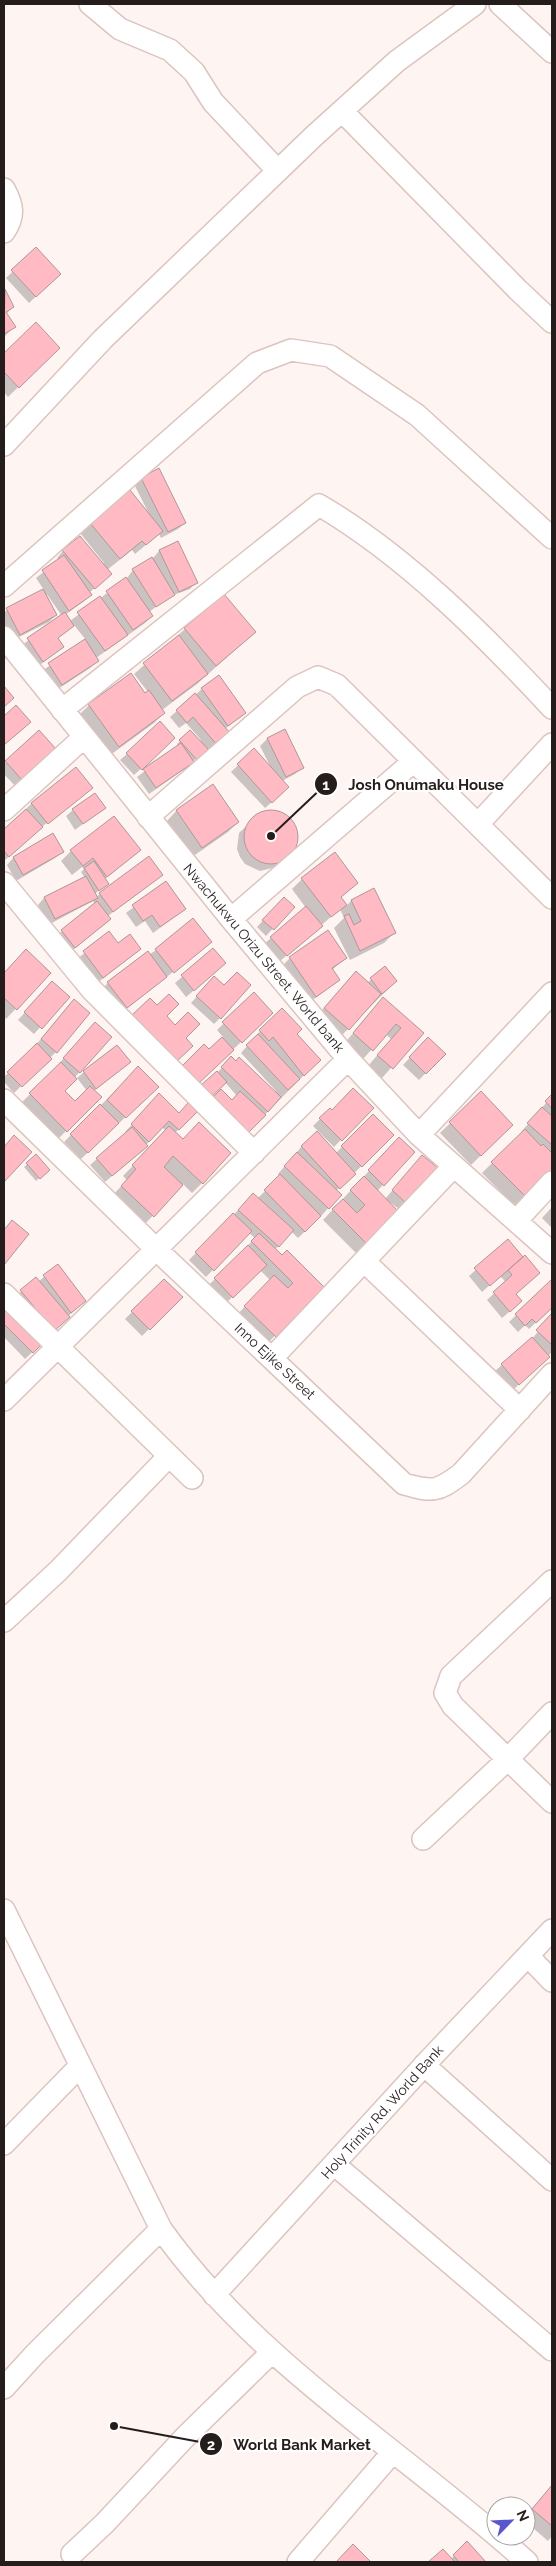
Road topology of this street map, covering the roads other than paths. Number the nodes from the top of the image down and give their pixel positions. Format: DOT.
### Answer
graph roads {
  1 [pos="90,4"];
  2 [pos="475,4"];
  3 [pos="500,4"];
  4 [pos="552,52"];
  5 [pos="342,111"];
  6 [pos="278,171"];
  7 [pos="4,188"];
  8 [pos="4,232"];
  9 [pos="552,322"];
  10 [pos="4,444"];
  11 [pos="552,538"];
  12 [pos="4,586"];
  13 [pos="4,637"];
  14 [pos="552,708"];
  15 [pos="62,710"];
  16 [pos="84,737"];
  17 [pos="552,744"];
  18 [pos="414,761"];
  19 [pos="4,810"];
  20 [pos="148,817"];
  21 [pos="478,824"];
  22 [pos="4,883"];
  23 [pos="552,898"];
  24 [pos="231,919"];
  25 [pos="552,993"];
  26 [pos="348,1059"];
  27 [pos="4,1100"];
  28 [pos="419,1135"];
  29 [pos="254,1153"];
  30 [pos="454,1166"];
  31 [pos="552,1182"];
  32 [pos="516,1221"];
  33 [pos="157,1250"];
  34 [pos="552,1253"];
  35 [pos="364,1261"];
  36 [pos="4,1294"];
  37 [pos="58,1347"];
  38 [pos="272,1358"];
  39 [pos="552,1374"];
  40 [pos="4,1400"];
  41 [pos="520,1410"];
  42 [pos="169,1456"];
  43 [pos="192,1478"];
  44 [pos="552,1581"];
  45 [pos="4,1621"];
  46 [pos="552,1713"];
  47 [pos="508,1759"];
  48 [pos="552,1802"];
  49 [pos="423,1839"];
  50 [pos="4,1910"];
  51 [pos="552,1930"];
  52 [pos="528,1956"];
  53 [pos="552,1981"];
  54 [pos="424,2065"];
  55 [pos="80,2066"];
  56 [pos="4,2144"];
  57 [pos="334,2165"];
  58 [pos="552,2180"];
  59 [pos="162,2229"];
  60 [pos="214,2295"];
  61 [pos="552,2350"];
  62 [pos="272,2352"];
  63 [pos="4,2388"];
  64 [pos="392,2453"];
  65 [pos="72,2554"];
  66 [pos="517,2559"];
  67 [pos="298,2562"];
  1 -- 6 [label="street"];
  2 -- 5 [label="street"];
  3 -- 4 [label="street"];
  5 -- 6 [label="street"];
  5 -- 9 [label="street"];
  6 -- 10 [label="street"];
  7 -- 8 [label="street"];
  11 -- 12 [label="street"];
  13 -- 15 [label="street, Nwachukwu Orizu Street, World bank"];
  14 -- 15 [label="street"];
  15 -- 16 [label="street, Nwachukwu Orizu Street, World bank"];
  16 -- 19 [label="street"];
  16 -- 20 [label="street, Nwachukwu Orizu Street, World bank"];
  17 -- 21 [label="street"];
  18 -- 20 [label="street"];
  18 -- 21 [label="street"];
  18 -- 24 [label="street"];
  20 -- 24 [label="street, Nwachukwu Orizu Street, World bank"];
  21 -- 23 [label="street"];
  22 -- 29 [label="street"];
  24 -- 26 [label="street, Nwachukwu Orizu Street, World bank"];
  25 -- 28 [label="street"];
  26 -- 28 [label="street, Nwachukwu Orizu Street, World bank"];
  26 -- 29 [label="street"];
  27 -- 33 [label="street, Inno Ejike Street"];
  28 -- 30 [label="street, Nwachukwu Orizu Street, World bank"];
  29 -- 33 [label="street"];
  30 -- 32 [label="street, Nwachukwu Orizu Street, World bank"];
  30 -- 35 [label="street"];
  31 -- 32 [label="street"];
  32 -- 34 [label="street, Nwachukwu Orizu Street, World bank"];
  33 -- 37 [label="street"];
  33 -- 38 [label="street, Inno Ejike Street"];
  35 -- 38 [label="street"];
  35 -- 41 [label="street"];
  36 -- 37 [label="street"];
  37 -- 40 [label="street"];
  37 -- 42 [label="street"];
  38 -- 41 [label="street, Inno Ejike Street"];
  39 -- 41 [label="street, Inno Ejike Street"];
  42 -- 43 [label="street"];
  42 -- 45 [label="street"];
  44 -- 47 [label="street"];
  46 -- 47 [label="street"];
  47 -- 48 [label="street"];
  47 -- 49 [label="street"];
  50 -- 55 [label="street"];
  51 -- 52 [label="street, Holy Trinity Rd, World Bank"];
  52 -- 53 [label="street"];
  52 -- 54 [label="street, Holy Trinity Rd, World Bank"];
  54 -- 57 [label="street, Holy Trinity Rd, World Bank"];
  54 -- 58 [label="street"];
  55 -- 56 [label="street"];
  55 -- 59 [label="street"];
  57 -- 60 [label="street, Holy Trinity Rd, World Bank"];
  57 -- 61 [label="street"];
  59 -- 60 [label="street"];
  59 -- 63 [label="street"];
  60 -- 62 [label="street"];
  62 -- 64 [label="street"];
  62 -- 65 [label="street"];
  64 -- 66 [label="street"];
  64 -- 67 [label="street"];
}
